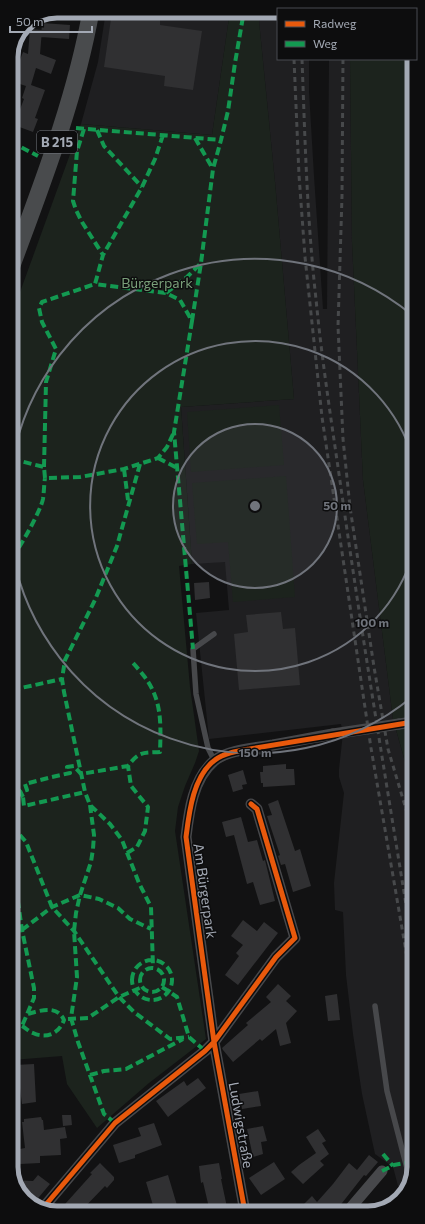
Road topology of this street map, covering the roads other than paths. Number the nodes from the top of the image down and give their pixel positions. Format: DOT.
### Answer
graph roads {
  1 [pos="89,18"];
  2 [pos="18,249"];
  3 [pos="214,634"];
  4 [pos="407,723"];
  5 [pos="214,760"];
  6 [pos="251,804"];
  7 [pos="375,1006"];
  8 [pos="214,1042"];
  9 [pos="407,1168"];
  10 [pos="382,1171"];
  11 [pos="46,1204"];
  12 [pos="244,1206"];
  13 [pos="352,1206"];
  1 -- 2 [label="main road, B 215"];
  3 -- 5 [label="lane"];
  4 -- 5 [label="street, bridge"];
  5 -- 8 [label="street, Am Bürgerpark"];
  6 -- 8 [label="street"];
  7 -- 9 [label="lane"];
  8 -- 11 [label="street"];
  8 -- 12 [label="street, Ludwigstraße"];
  10 -- 13 [label="street"];
}
